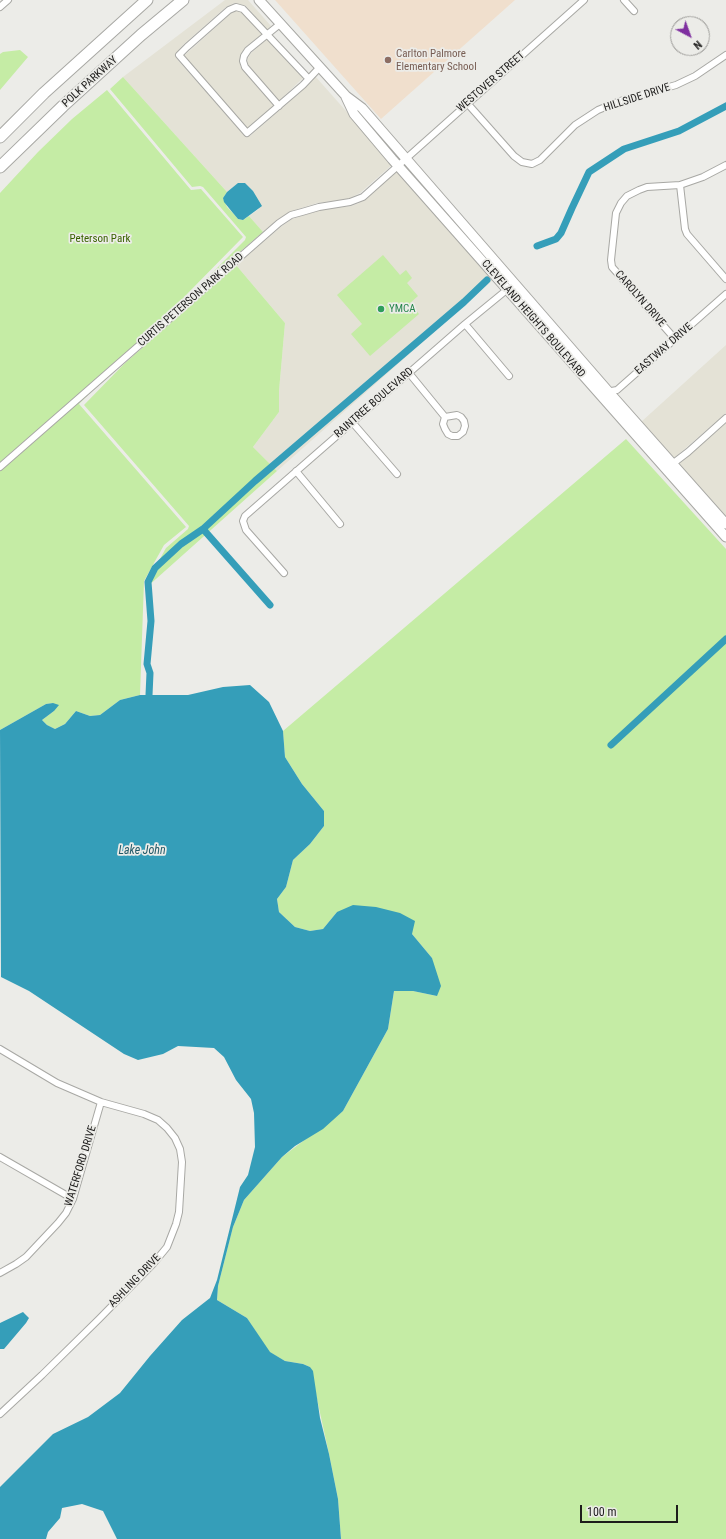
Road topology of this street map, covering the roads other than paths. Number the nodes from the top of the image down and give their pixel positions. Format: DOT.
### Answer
graph roads {
  1 [pos="8,0"];
  2 [pos="147,0"];
  3 [pos="183,0"];
  4 [pos="259,0"];
  5 [pos="584,0"];
  6 [pos="624,0"];
  7 [pos="0,7"];
  8 [pos="634,11"];
  9 [pos="280,24"];
  10 [pos="267,35"];
  11 [pos="726,55"];
  12 [pos="320,66"];
  13 [pos="308,78"];
  14 [pos="346,96"];
  15 [pos="467,103"];
  16 [pos="279,106"];
  17 [pos="0,137"];
  18 [pos="405,158"];
  19 [pos="398,165"];
  20 [pos="726,165"];
  21 [pos="0,167"];
  22 [pos="680,185"];
  23 [pos="726,279"];
  24 [pos="511,286"];
  25 [pos="726,294"];
  26 [pos="464,324"];
  27 [pos="675,339"];
  28 [pos="409,373"];
  29 [pos="509,376"];
  30 [pos="608,391"];
  31 [pos="597,392"];
  32 [pos="445,417"];
  33 [pos="726,418"];
  34 [pos="352,422"];
  35 [pos="673,464"];
  36 [pos="0,467"];
  37 [pos="664,467"];
  38 [pos="296,471"];
  39 [pos="397,474"];
  40 [pos="340,524"];
  41 [pos="726,524"];
  42 [pos="726,538"];
  43 [pos="284,573"];
  44 [pos="0,1049"];
  45 [pos="101,1102"];
  46 [pos="0,1157"];
  47 [pos="73,1199"];
  48 [pos="0,1273"];
  49 [pos="1,1412"];
  1 -- 7 [label="street"];
  2 -- 17 [label="highway, POLK PARKWAY"];
  3 -- 21 [label="highway, POLK PARKWAY"];
  4 -- 9 [label="street, CLEVELAND HEIGHTS BOULEVARD"];
  5 -- 15 [label="street, WESTOVER STREET"];
  6 -- 8 [label="street"];
  9 -- 10 [label="street"];
  9 -- 12 [label="street, CLEVELAND HEIGHTS BOULEVARD"];
  10 -- 13 [label="street"];
  10 -- 16 [label="street"];
  10 -- 16 [label="street"];
  11 -- 15 [label="street, HILLSIDE DRIVE"];
  12 -- 13 [label="street"];
  12 -- 14 [label="street, CLEVELAND HEIGHTS BOULEVARD"];
  13 -- 16 [label="street"];
  14 -- 18 [label="street, CLEVELAND HEIGHTS BOULEVARD"];
  14 -- 19 [label="street, CLEVELAND HEIGHTS BOULEVARD"];
  15 -- 18 [label="street, WESTOVER STREET"];
  18 -- 19 [label="street, WESTOVER STREET"];
  18 -- 24 [label="street, CLEVELAND HEIGHTS BOULEVARD"];
  19 -- 24 [label="street, CLEVELAND HEIGHTS BOULEVARD"];
  19 -- 36 [label="street, CURTIS PETERSON PARK ROAD"];
  20 -- 22 [label="street, CAROLYN DRIVE"];
  22 -- 23 [label="street"];
  22 -- 27 [label="street, CAROLYN DRIVE"];
  24 -- 26 [label="street, RAINTREE BOULEVARD"];
  24 -- 30 [label="street, CLEVELAND HEIGHTS BOULEVARD"];
  24 -- 31 [label="street, CLEVELAND HEIGHTS BOULEVARD"];
  25 -- 27 [label="street, EASTWAY DRIVE"];
  26 -- 28 [label="street, RAINTREE BOULEVARD"];
  26 -- 29 [label="street"];
  27 -- 30 [label="street, EASTWAY DRIVE"];
  28 -- 32 [label="street"];
  28 -- 34 [label="street, RAINTREE BOULEVARD"];
  30 -- 31 [label="street, EASTWAY DRIVE"];
  30 -- 35 [label="street, CLEVELAND HEIGHTS BOULEVARD"];
  31 -- 37 [label="street, CLEVELAND HEIGHTS BOULEVARD"];
  33 -- 35 [label="street"];
  34 -- 38 [label="street, RAINTREE BOULEVARD"];
  34 -- 39 [label="street"];
  35 -- 37 [label="street"];
  35 -- 41 [label="street, CLEVELAND HEIGHTS BOULEVARD"];
  37 -- 42 [label="street, CLEVELAND HEIGHTS BOULEVARD"];
  38 -- 40 [label="street"];
  38 -- 43 [label="street, RAINTREE BOULEVARD"];
  44 -- 45 [label="street, ASHLING DRIVE"];
  45 -- 47 [label="street, WATERFORD DRIVE"];
  45 -- 49 [label="street, ASHLING DRIVE"];
  46 -- 47 [label="street"];
  47 -- 48 [label="street, WATERFORD DRIVE"];
}
